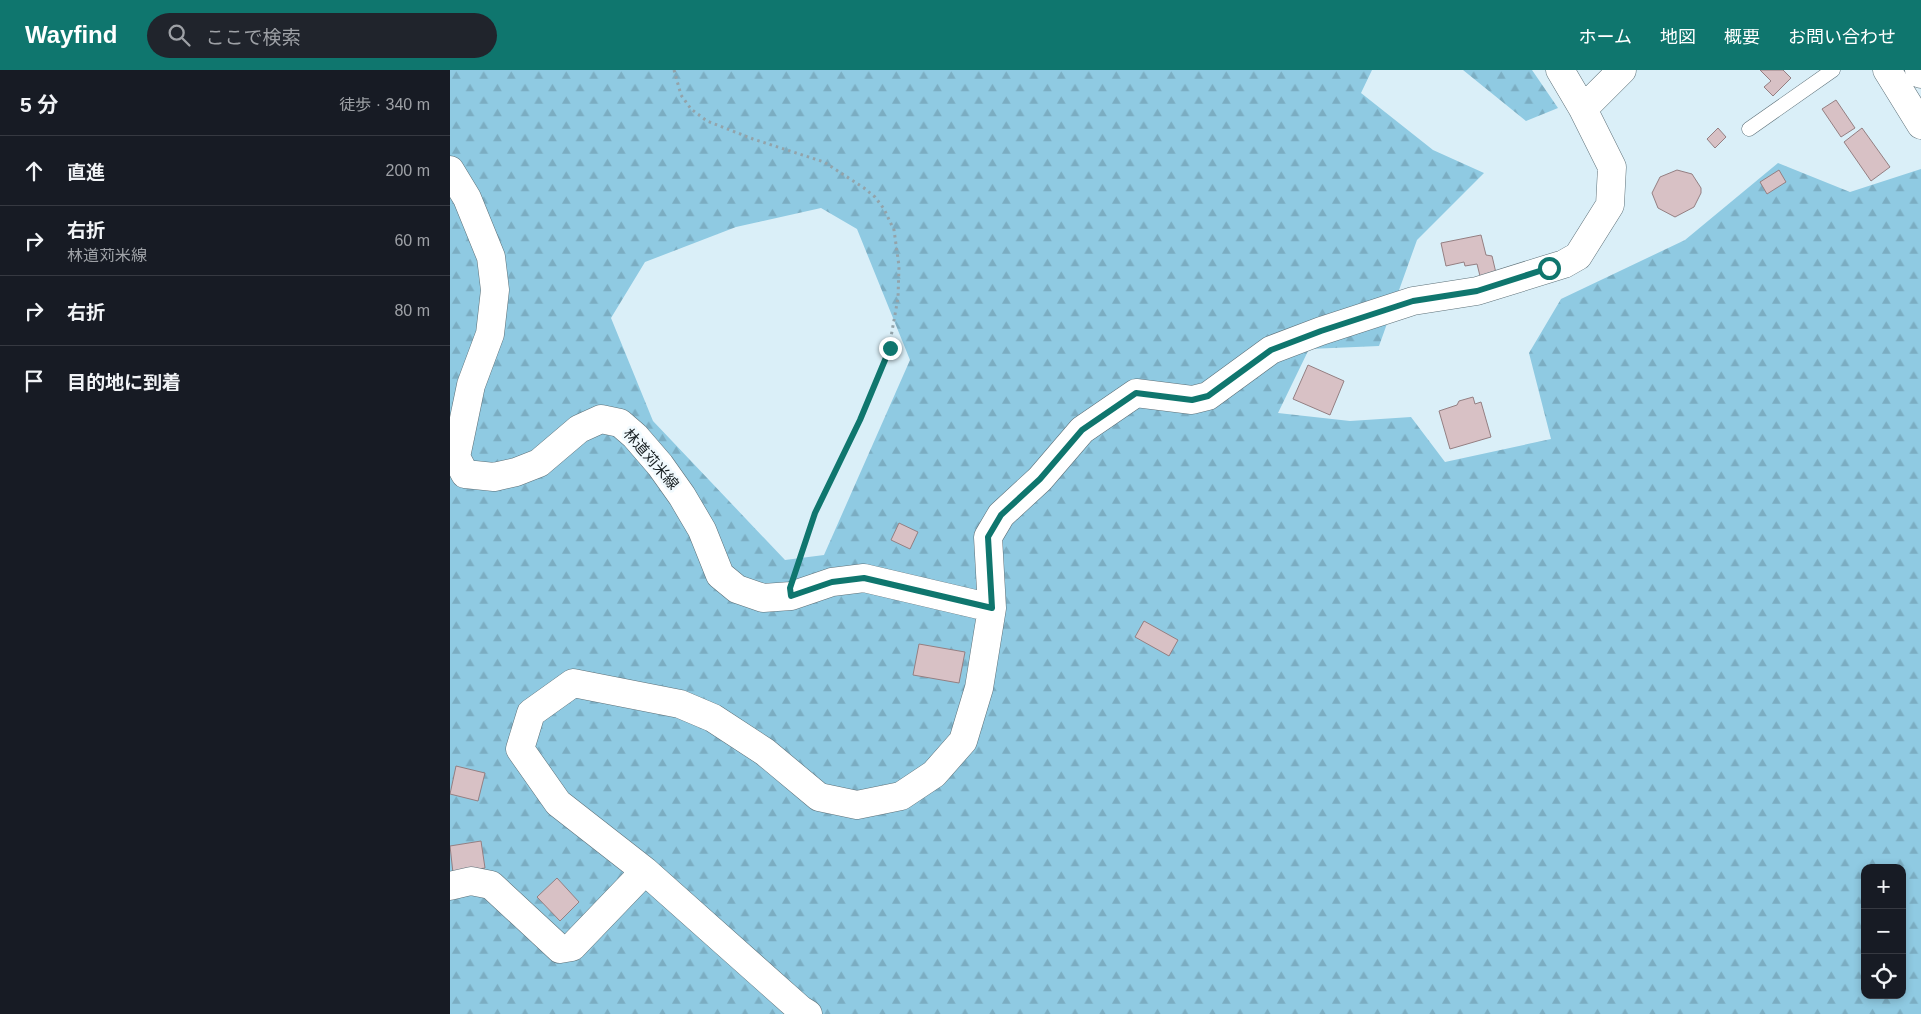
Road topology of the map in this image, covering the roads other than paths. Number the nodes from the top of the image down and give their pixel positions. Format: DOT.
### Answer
graph roads {
  1 [pos="1560,70"];
  2 [pos="1622,70"];
  3 [pos="1833,70"];
  4 [pos="1887,70"];
  5 [pos="1919,70"];
  6 [pos="1921,74"];
  7 [pos="1583,109"];
  8 [pos="1921,125"];
  9 [pos="1749,129"];
  10 [pos="450,170"];
  11 [pos="992,608"];
  12 [pos="645,871"];
  13 [pos="450,886"];
  14 [pos="808,1014"];
  1 -- 7 [label="street"];
  2 -- 7 [label="street"];
  3 -- 9 [label="lane"];
  4 -- 8 [label="street"];
  5 -- 6 [label="street"];
  7 -- 11 [label="street"];
  10 -- 11 [label="street, 林道苅米線"];
  11 -- 12 [label="street"];
  12 -- 13 [label="street"];
  12 -- 14 [label="street"];
}
